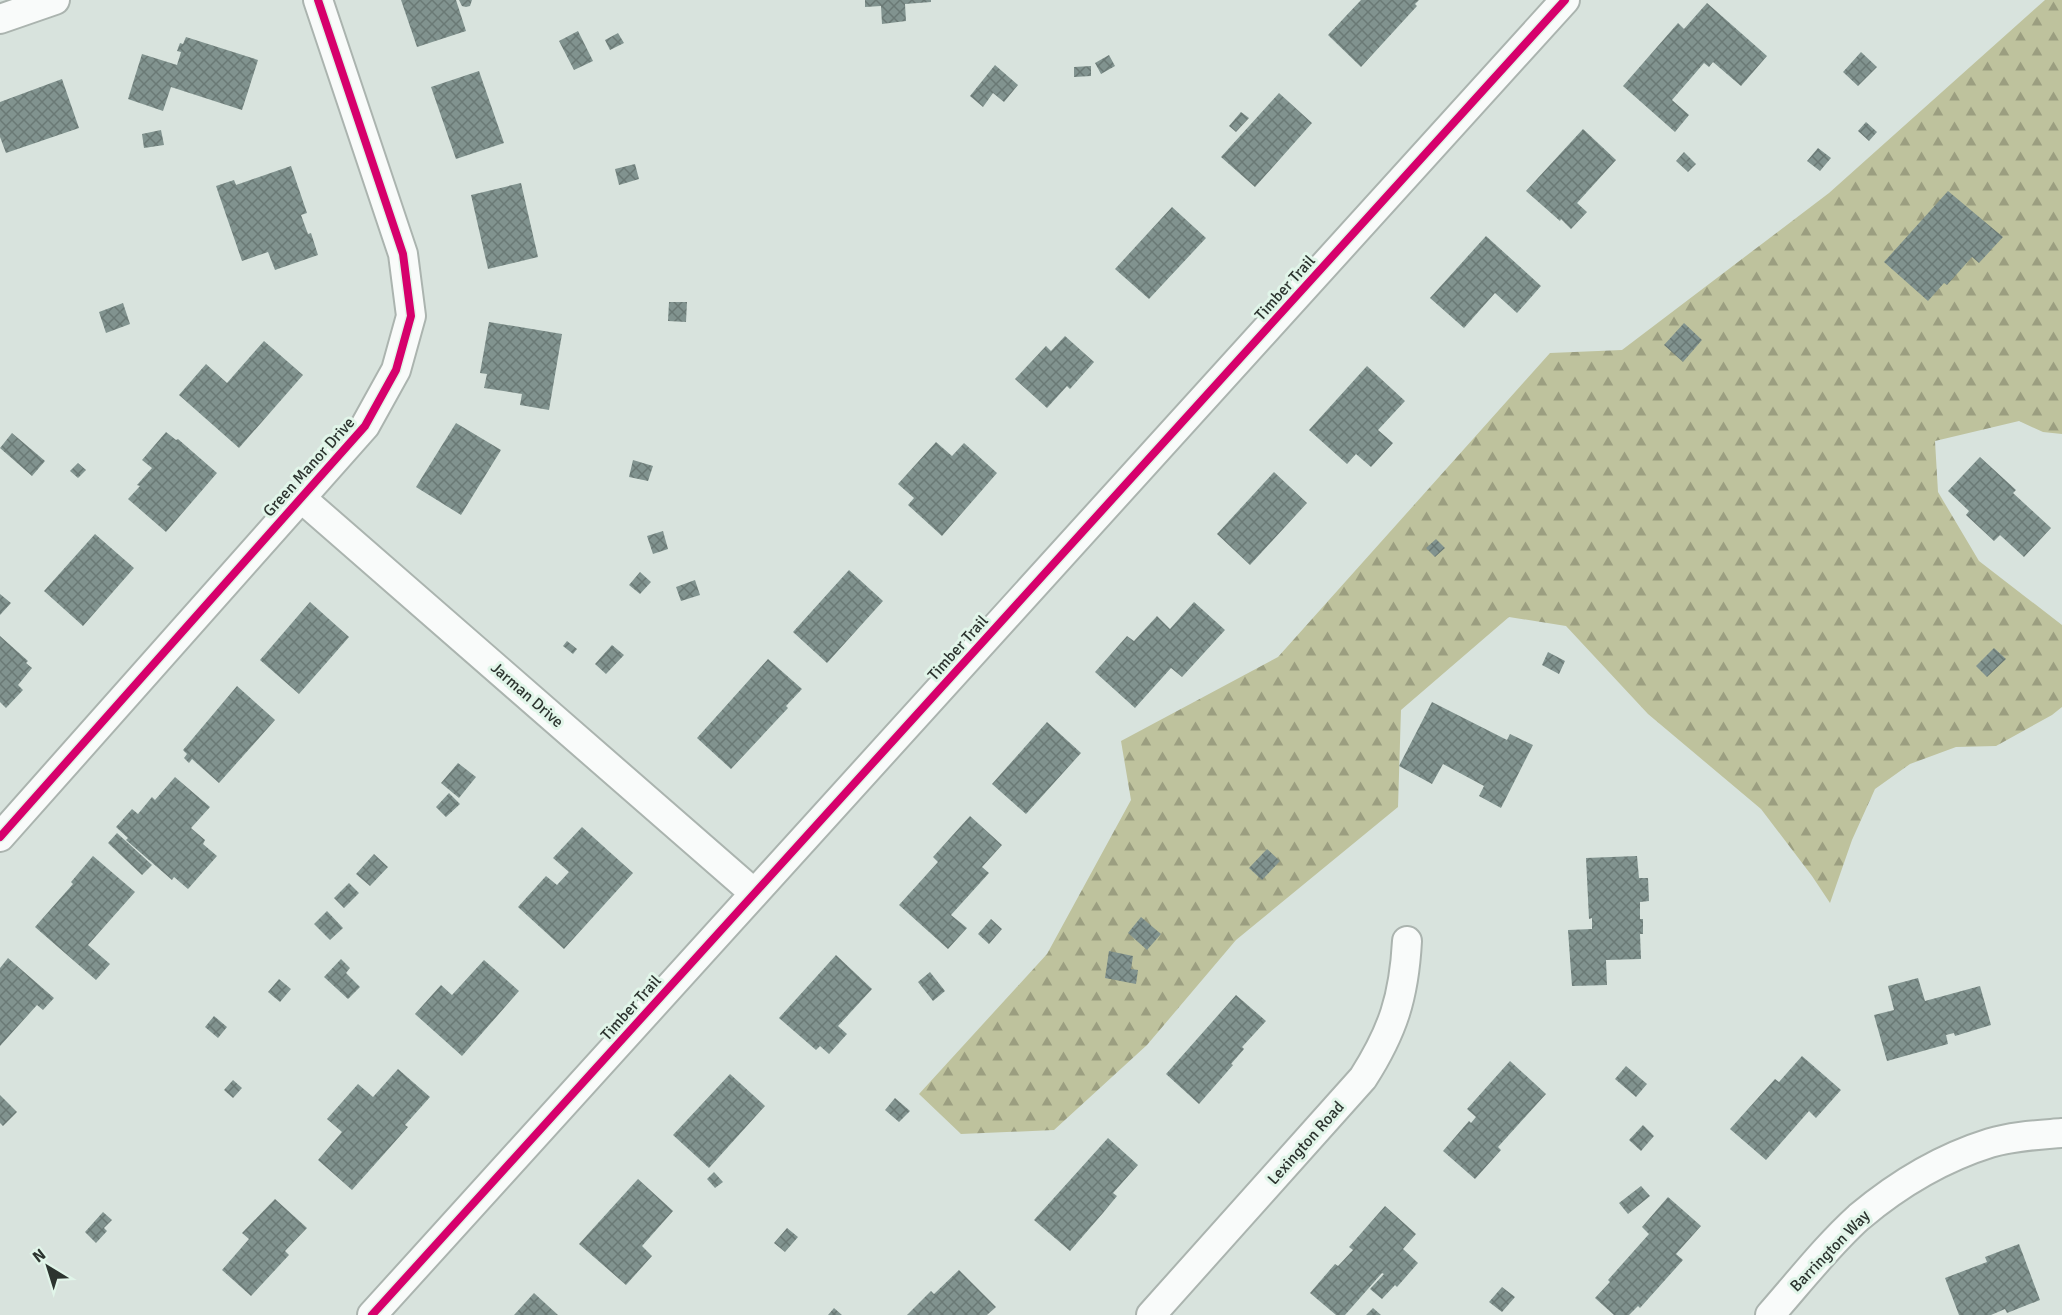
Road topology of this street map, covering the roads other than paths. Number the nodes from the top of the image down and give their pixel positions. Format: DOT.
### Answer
graph roads {
  1 [pos="54,0"];
  2 [pos="318,0"];
  3 [pos="1565,0"];
  4 [pos="0,18"];
  5 [pos="300,497"];
  6 [pos="0,837"];
  7 [pos="754,893"];
  8 [pos="1407,941"];
  9 [pos="2062,1133"];
  10 [pos="372,1315"];
  11 [pos="1151,1315"];
  12 [pos="1770,1315"];
  1 -- 4 [label="street"];
  2 -- 5 [label="street, Green Manor Drive"];
  3 -- 7 [label="street, Timber Trail"];
  5 -- 6 [label="street, Green Manor Drive"];
  5 -- 7 [label="street, Jarman Drive"];
  7 -- 10 [label="street, Timber Trail"];
  8 -- 11 [label="street, Lexington Road"];
  9 -- 12 [label="street, Barrington Way"];
}
